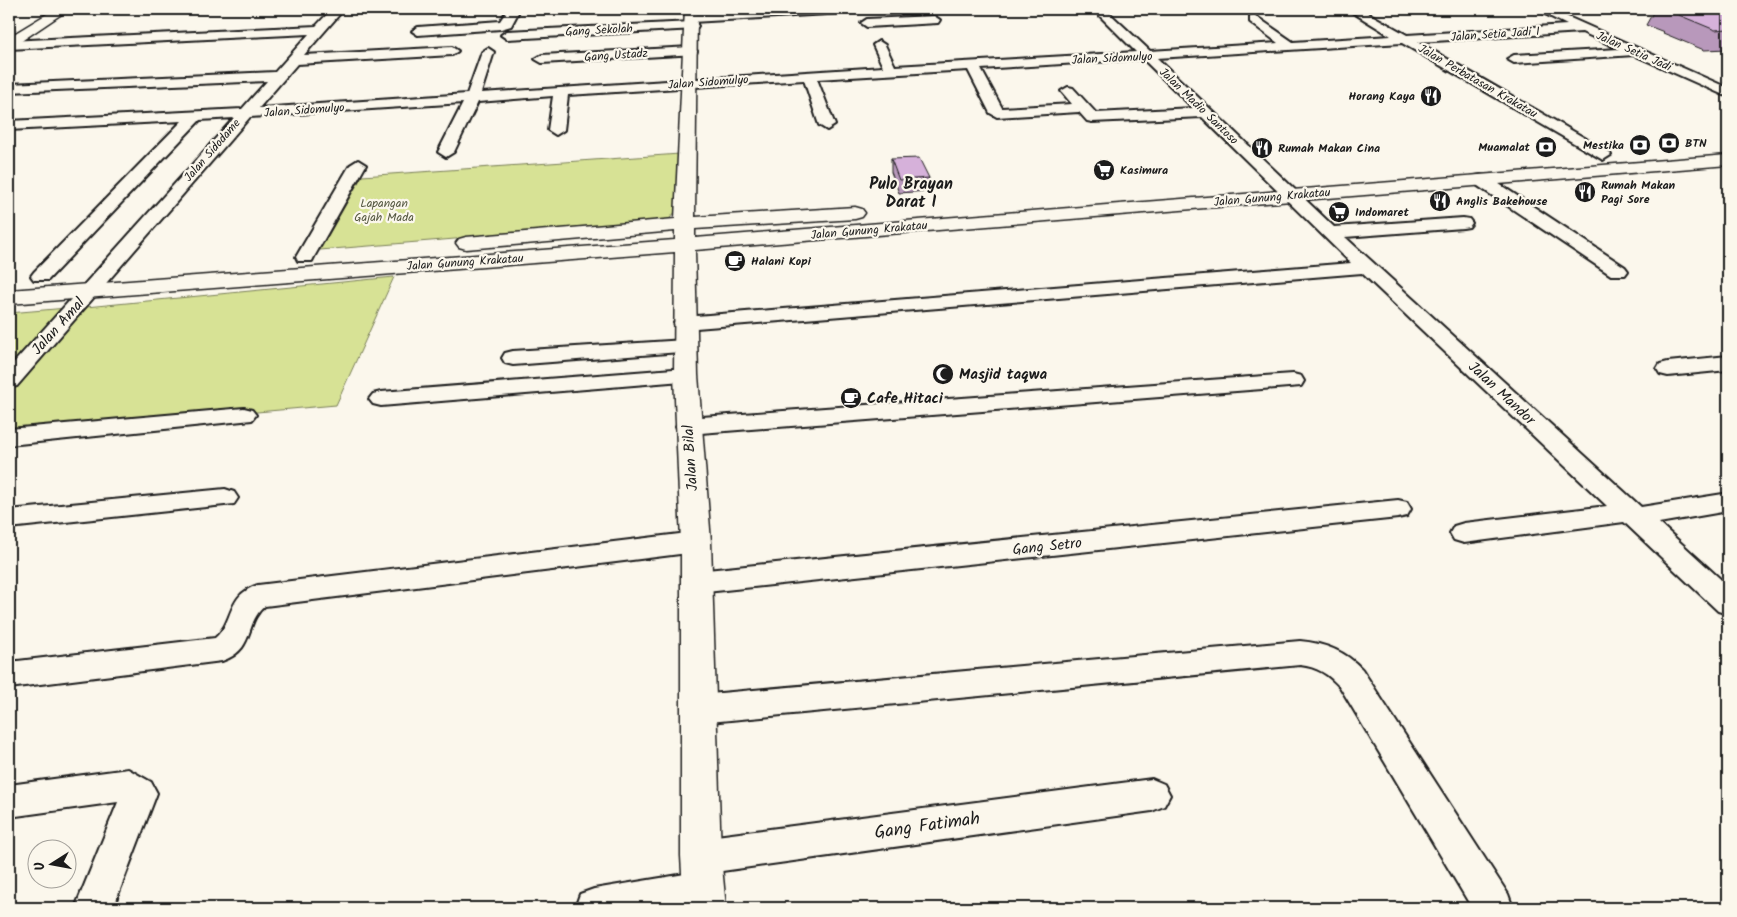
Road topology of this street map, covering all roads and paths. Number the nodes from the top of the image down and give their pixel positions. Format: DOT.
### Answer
graph roads {
  1 [pos="63,9"];
  2 [pos="338,9"];
  3 [pos="861,9"];
  4 [pos="1099,9"];
  5 [pos="1353,9"];
  6 [pos="1541,9"];
  7 [pos="514,10"];
  8 [pos="496,11"];
  9 [pos="690,15"];
  10 [pos="1254,19"];
  11 [pos="934,20"];
  12 [pos="867,23"];
  13 [pos="1583,28"];
  14 [pos="319,30"];
  15 [pos="418,30"];
  16 [pos="507,34"];
  17 [pos="1407,40"];
  18 [pos="464,43"];
  19 [pos="9,44"];
  20 [pos="1291,47"];
  21 [pos="201,49"];
  22 [pos="691,51"];
  23 [pos="289,52"];
  24 [pos="488,52"];
  25 [pos="1637,52"];
  26 [pos="78,55"];
  27 [pos="1148,56"];
  28 [pos="1514,59"];
  29 [pos="542,60"];
  30 [pos="973,66"];
  31 [pos="891,71"];
  32 [pos="277,76"];
  33 [pos="810,76"];
  34 [pos="690,83"];
  35 [pos="9,88"];
  36 [pos="561,92"];
  37 [pos="1068,92"];
  38 [pos="1728,93"];
  39 [pos="472,99"];
  40 [pos="1081,108"];
  41 [pos="1205,112"];
  42 [pos="245,113"];
  43 [pos="194,116"];
  44 [pos="9,125"];
  45 [pos="826,125"];
  46 [pos="556,130"];
  47 [pos="1728,146"];
  48 [pos="446,152"];
  49 [pos="1603,155"];
  50 [pos="1728,160"];
  51 [pos="358,165"];
  52 [pos="1481,180"];
  53 [pos="1284,189"];
  54 [pos="1005,201"];
  55 [pos="878,211"];
  56 [pos="1463,223"];
  57 [pos="1330,233"];
  58 [pos="686,235"];
  59 [pos="305,257"];
  60 [pos="1367,267"];
  61 [pos="107,270"];
  62 [pos="1618,271"];
  63 [pos="41,276"];
  64 [pos="9,279"];
  65 [pos="90,290"];
  66 [pos="9,297"];
  67 [pos="685,348"];
  68 [pos="513,358"];
  69 [pos="1728,363"];
  70 [pos="1668,369"];
  71 [pos="9,381"];
  72 [pos="1292,381"];
  73 [pos="381,399"];
  74 [pos="244,415"];
  75 [pos="688,426"];
  76 [pos="9,437"];
  77 [pos="225,498"];
  78 [pos="1723,503"];
  79 [pos="1398,509"];
  80 [pos="1633,515"];
  81 [pos="9,519"];
  82 [pos="1464,533"];
  83 [pos="696,542"];
  84 [pos="697,582"];
  85 [pos="1728,603"];
  86 [pos="9,675"];
  87 [pos="699,708"];
  88 [pos="1152,795"];
  89 [pos="9,801"];
  90 [pos="703,885"];
  91 [pos="94,908"];
  92 [pos="594,908"];
  93 [pos="1494,908"];
  1 -- 19 [label="main road"];
  2 -- 14 [label="street, Jalan Sidodame"];
  3 -- 9 [label="street, Gang Sekolah"];
  3 -- 12 [label="street"];
  4 -- 27 [label="street, Jalan Madio Santoso"];
  5 -- 17 [label="street, Jalan Perbatasan Krakatau"];
  6 -- 13 [label="street, Jalan Setia Jadi"];
  7 -- 8 [label="street"];
  7 -- 15 [label="street"];
  9 -- 16 [label="street, Gang Sekolah"];
  9 -- 22 [label="main road, Jalan Bilal"];
  10 -- 20 [label="street"];
  11 -- 12 [label="street"];
  12 -- 31 [label="street"];
  13 -- 17 [label="street, Jalan Setia Jadi I"];
  13 -- 25 [label="street, Jalan Setia Jadi"];
  14 -- 19 [label="street"];
  14 -- 23 [label="street, Jalan Sidodame"];
  17 -- 20 [label="street, Jalan Sidomulyo"];
  17 -- 49 [label="street, Jalan Perbatasan Krakatau"];
  18 -- 23 [label="street"];
  20 -- 27 [label="street, Jalan Sidomulyo"];
  21 -- 26 [label="street"];
  22 -- 29 [label="street, Gang Ustadz"];
  22 -- 34 [label="main road, Jalan Bilal"];
  23 -- 32 [label="street, Jalan Sidodame"];
  24 -- 39 [label="street"];
  25 -- 28 [label="street"];
  25 -- 38 [label="street, Jalan Setia Jadi"];
  27 -- 30 [label="street, Jalan Sidomulyo"];
  27 -- 41 [label="street, Jalan Madio Santoso"];
  30 -- 31 [label="street, Jalan Sidomulyo"];
  30 -- 40 [label="street"];
  31 -- 33 [label="street, Jalan Sidomulyo"];
  32 -- 35 [label="street"];
  32 -- 42 [label="street, Jalan Sidodame"];
  33 -- 34 [label="street, Jalan Sidomulyo"];
  33 -- 45 [label="street"];
  34 -- 36 [label="street, Jalan Sidomulyo"];
  34 -- 58 [label="main road, Jalan Bilal"];
  36 -- 39 [label="street, Jalan Sidomulyo"];
  36 -- 46 [label="street"];
  37 -- 40 [label="street"];
  39 -- 42 [label="street, Jalan Sidomulyo"];
  39 -- 48 [label="street"];
  40 -- 41 [label="street"];
  41 -- 53 [label="street, Jalan Madio Santoso"];
  42 -- 43 [label="street, Jalan Sidomulyo"];
  42 -- 61 [label="street, Jalan Sidodame"];
  43 -- 44 [label="street, Jalan Sidomulyo"];
  43 -- 63 [label="street"];
  47 -- 49 [label="main road, Jalan Gunung Krakatau"];
  49 -- 53 [label="main road, Jalan Gunung Krakatau"];
  50 -- 52 [label="main road, Jalan Gunung Krakatau"];
  51 -- 59 [label="street"];
  52 -- 53 [label="main road, Jalan Gunung Krakatau"];
  52 -- 62 [label="street"];
  53 -- 54 [label="main road, Jalan Gunung Krakatau"];
  53 -- 57 [label="street, Jalan Mandor"];
  53 -- 58 [label="main road, Jalan Gunung Krakatau"];
  55 -- 58 [label="main road, Jalan Gunung Krakatau"];
  56 -- 57 [label="street"];
  57 -- 60 [label="street, Jalan Mandor"];
  58 -- 59 [label="main road, Jalan Gunung Krakatau"];
  58 -- 65 [label="main road, Jalan Gunung Krakatau"];
  58 -- 67 [label="main road, Jalan Bilal"];
  59 -- 61 [label="main road, Jalan Gunung Krakatau"];
  60 -- 67 [label="street"];
  60 -- 80 [label="street, Jalan Mandor"];
  61 -- 63 [label="main road, Jalan Gunung Krakatau"];
  61 -- 65 [label="street, Jalan Amal"];
  63 -- 64 [label="main road, Jalan Gunung Krakatau"];
  65 -- 66 [label="main road, Jalan Gunung Krakatau"];
  65 -- 71 [label="street, Jalan Amal"];
  67 -- 68 [label="street"];
  67 -- 73 [label="street"];
  67 -- 75 [label="main road, Jalan Bilal"];
  69 -- 70 [label="street"];
  72 -- 75 [label="street"];
  74 -- 76 [label="street"];
  75 -- 83 [label="main road, Jalan Bilal"];
  77 -- 81 [label="street"];
  78 -- 80 [label="street"];
  79 -- 84 [label="street, Gang Setro"];
  80 -- 82 [label="street"];
  80 -- 85 [label="street, Jalan Mandor"];
  83 -- 84 [label="main road, Jalan Bilal"];
  83 -- 86 [label="street"];
  84 -- 87 [label="main road, Jalan Bilal"];
  87 -- 90 [label="main road, Jalan Bilal"];
  87 -- 93 [label="street"];
  88 -- 90 [label="street, Gang Fatimah"];
  89 -- 91 [label="street"];
  90 -- 92 [label="street, Gang Fatimah"];
}
